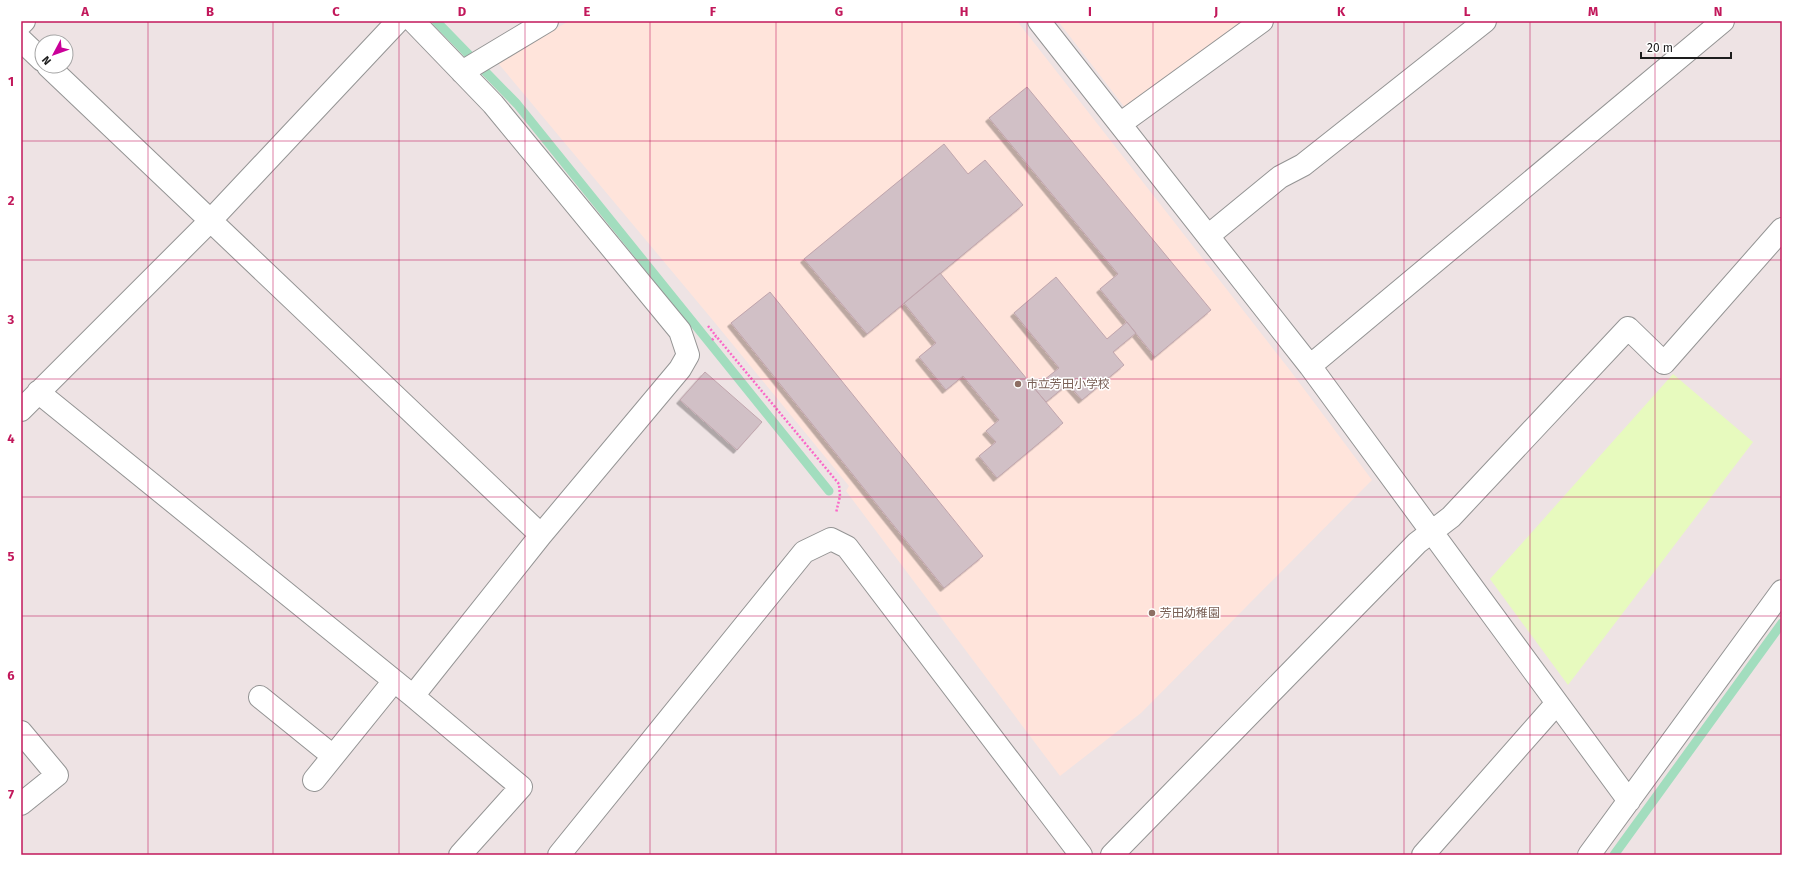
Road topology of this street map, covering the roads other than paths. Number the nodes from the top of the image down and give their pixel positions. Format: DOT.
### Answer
graph roads {
  1 [pos="24,21"];
  2 [pos="398,21"];
  3 [pos="413,21"];
  4 [pos="547,21"];
  5 [pos="1039,21"];
  6 [pos="1262,21"];
  7 [pos="1485,21"];
  8 [pos="1723,21"];
  9 [pos="21,24"];
  10 [pos="21,40"];
  11 [pos="34,52"];
  12 [pos="471,66"];
  13 [pos="56,74"];
  14 [pos="1120,124"];
  15 [pos="210,221"];
  16 [pos="1782,229"];
  17 [pos="1208,236"];
  18 [pos="1310,366"];
  19 [pos="38,392"];
  20 [pos="21,410"];
  21 [pos="1432,532"];
  22 [pos="541,534"];
  23 [pos="1782,591"];
  24 [pos="394,681"];
  25 [pos="413,696"];
  26 [pos="260,697"];
  27 [pos="1557,703"];
  28 [pos="21,732"];
  29 [pos="333,756"];
  30 [pos="314,780"];
  31 [pos="1629,800"];
  32 [pos="21,804"];
  33 [pos="460,855"];
  34 [pos="559,855"];
  35 [pos="1081,855"];
  36 [pos="1112,855"];
  37 [pos="1424,855"];
  38 [pos="1590,855"];
  1 -- 9 [label="street"];
  2 -- 15 [label="street"];
  3 -- 12 [label="street"];
  4 -- 12 [label="street"];
  5 -- 14 [label="street"];
  6 -- 14 [label="street"];
  7 -- 17 [label="street"];
  8 -- 18 [label="street"];
  10 -- 11 [label="street"];
  12 -- 22 [label="street"];
  13 -- 15 [label="street"];
  14 -- 17 [label="street"];
  15 -- 19 [label="street"];
  15 -- 22 [label="street"];
  16 -- 21 [label="street"];
  17 -- 18 [label="street"];
  18 -- 21 [label="street"];
  19 -- 20 [label="street"];
  19 -- 24 [label="street"];
  21 -- 27 [label="street"];
  21 -- 36 [label="street"];
  22 -- 25 [label="street"];
  23 -- 31 [label="street"];
  24 -- 25 [label="street"];
  24 -- 29 [label="street"];
  25 -- 33 [label="street"];
  26 -- 29 [label="street"];
  27 -- 31 [label="street"];
  27 -- 37 [label="street"];
  28 -- 32 [label="street"];
  29 -- 30 [label="street"];
  31 -- 38 [label="street"];
  34 -- 35 [label="street"];
}
